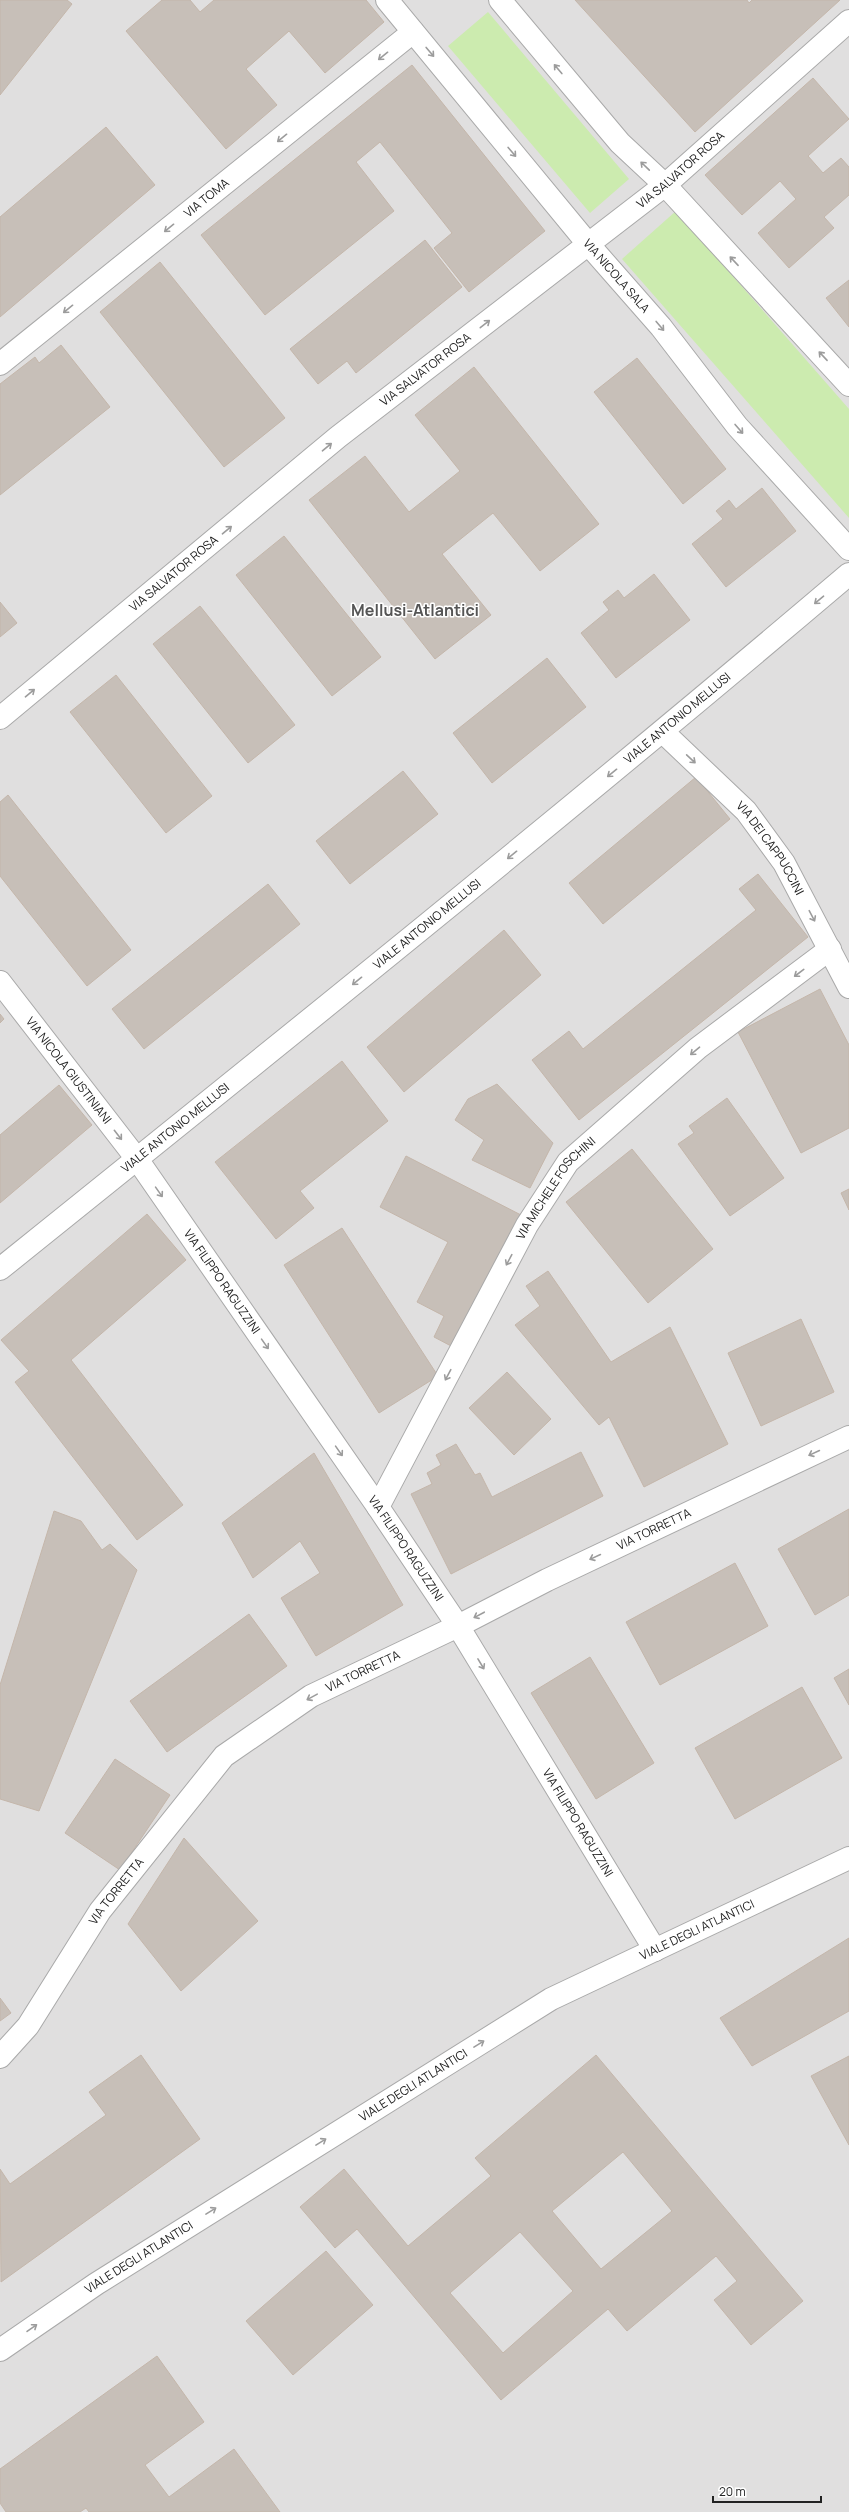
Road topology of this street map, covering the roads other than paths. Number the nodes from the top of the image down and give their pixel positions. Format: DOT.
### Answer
graph roads {
  1 [pos="387,0"];
  2 [pos="500,0"];
  3 [pos="849,21"];
  4 [pos="413,32"];
  5 [pos="664,185"];
  6 [pos="589,245"];
  7 [pos="0,364"];
  8 [pos="849,385"];
  9 [pos="849,549"];
  10 [pos="849,574"];
  11 [pos="0,718"];
  12 [pos="663,732"];
  13 [pos="830,949"];
  14 [pos="0,982"];
  15 [pos="848,984"];
  16 [pos="137,1160"];
  17 [pos="0,1269"];
  18 [pos="849,1437"];
  19 [pos="378,1507"];
  20 [pos="458,1626"];
  21 [pos="849,1858"];
  22 [pos="655,1950"];
  23 [pos="0,2057"];
  24 [pos="0,2350"];
  1 -- 4 [label="street, VIA NICOLA SALA"];
  5 -- 2 [label="street, one-way"];
  3 -- 5 [label="street, VIA SALVATOR ROSA"];
  4 -- 6 [label="street, VIA NICOLA SALA, one-way"];
  4 -- 7 [label="street, VIA TOMA, one-way"];
  5 -- 6 [label="street, VIA SALVATOR ROSA"];
  8 -- 5 [label="street, one-way"];
  6 -- 9 [label="street, VIA NICOLA SALA, one-way"];
  11 -- 6 [label="street, VIA SALVATOR ROSA, one-way"];
  10 -- 12 [label="street, VIALE ANTONIO MELLUSI, one-way"];
  12 -- 13 [label="street, VIA DEI CAPPUCCINI, one-way"];
  12 -- 16 [label="street, VIALE ANTONIO MELLUSI, one-way"];
  13 -- 15 [label="street, VIA DEI CAPPUCCINI"];
  13 -- 19 [label="street, VIA MICHELE FOSCHINI, one-way"];
  14 -- 16 [label="street, VIA NICOLA GIUSTINIANI, one-way"];
  16 -- 17 [label="street, VIALE ANTONIO MELLUSI"];
  16 -- 19 [label="street, VIA FILIPPO RAGUZZINI, one-way"];
  18 -- 20 [label="street, VIA TORRETTA, one-way"];
  19 -- 20 [label="street, VIA FILIPPO RAGUZZINI"];
  20 -- 22 [label="street, VIA FILIPPO RAGUZZINI, one-way"];
  20 -- 23 [label="street, VIA TORRETTA, one-way"];
  21 -- 22 [label="street, VIALE DEGLI ATLANTICI"];
  24 -- 22 [label="street, VIALE DEGLI ATLANTICI, one-way"];
}
